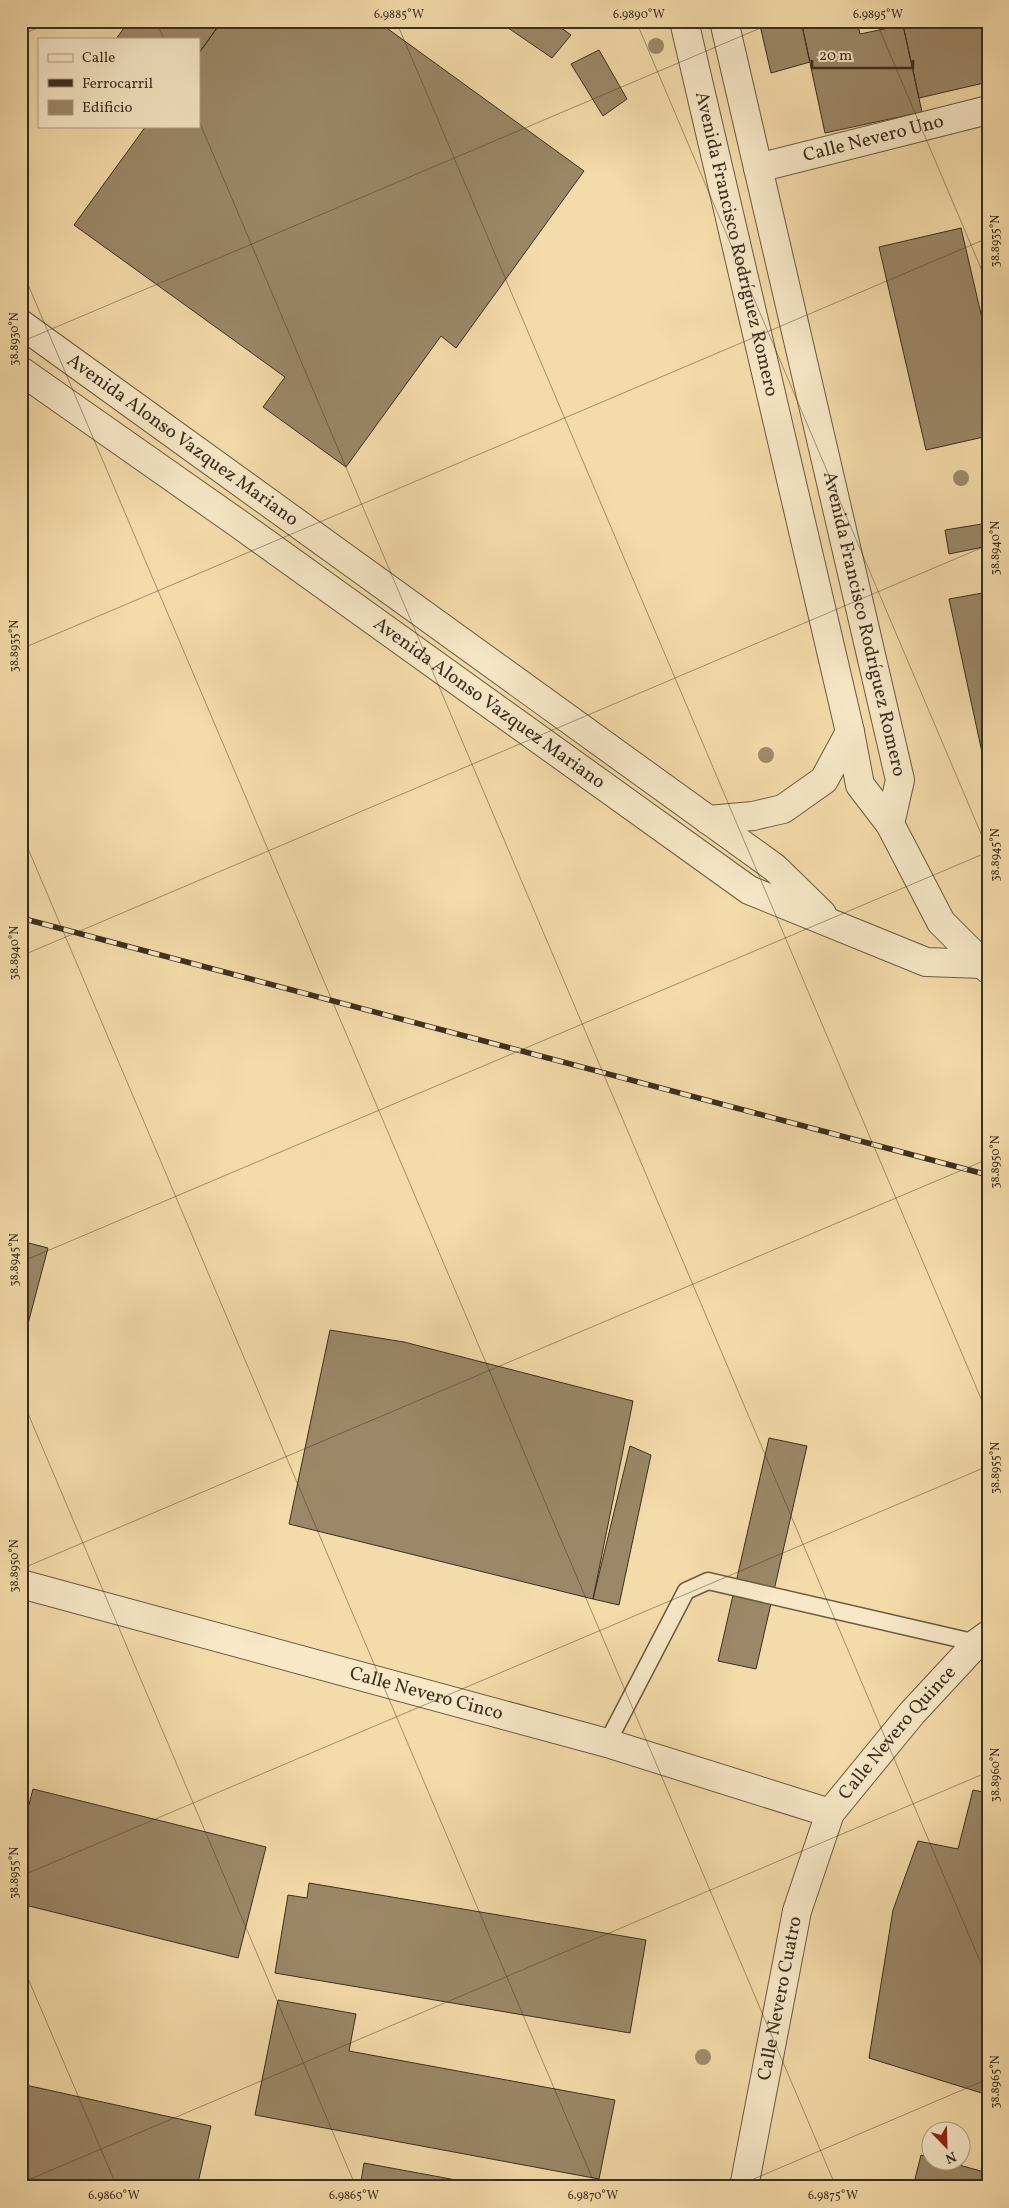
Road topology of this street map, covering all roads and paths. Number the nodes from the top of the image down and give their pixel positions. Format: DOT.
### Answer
graph roads {
  1 [pos="684,21"];
  2 [pos="724,21"];
  3 [pos="988,110"];
  4 [pos="758,168"];
  5 [pos="21,324"];
  6 [pos="21,371"];
  7 [pos="850,732"];
  8 [pos="708,820"];
  9 [pos="890,824"];
  10 [pos="832,924"];
  11 [pos="985,966"];
  12 [pos="21,1584"];
  13 [pos="982,1639"];
  14 [pos="607,1743"];
  15 [pos="830,1813"];
  16 [pos="744,2187"];
  1 -- 7 [label="street, Avenida Francisco Rodríguez Romero"];
  2 -- 4 [label="street, Avenida Francisco Rodríguez Romero"];
  3 -- 4 [label="street, Calle Nevero Uno"];
  4 -- 9 [label="street, Avenida Francisco Rodríguez Romero"];
  5 -- 8 [label="street, Avenida Alonso Vazquez Mariano"];
  6 -- 10 [label="street, Avenida Alonso Vazquez Mariano"];
  7 -- 8 [label="street"];
  7 -- 9 [label="street, Avenida Francisco Rodríguez Romero"];
  8 -- 10 [label="street, Avenida Alonso Vazquez Mariano"];
  9 -- 11 [label="street"];
  10 -- 11 [label="street"];
  12 -- 14 [label="street, Calle Nevero Cinco"];
  13 -- 14 [label="lane"];
  13 -- 15 [label="street, Calle Nevero Quince"];
  14 -- 15 [label="street, Calle Nevero Cinco"];
  15 -- 16 [label="street, Calle Nevero Cuatro"];
}
